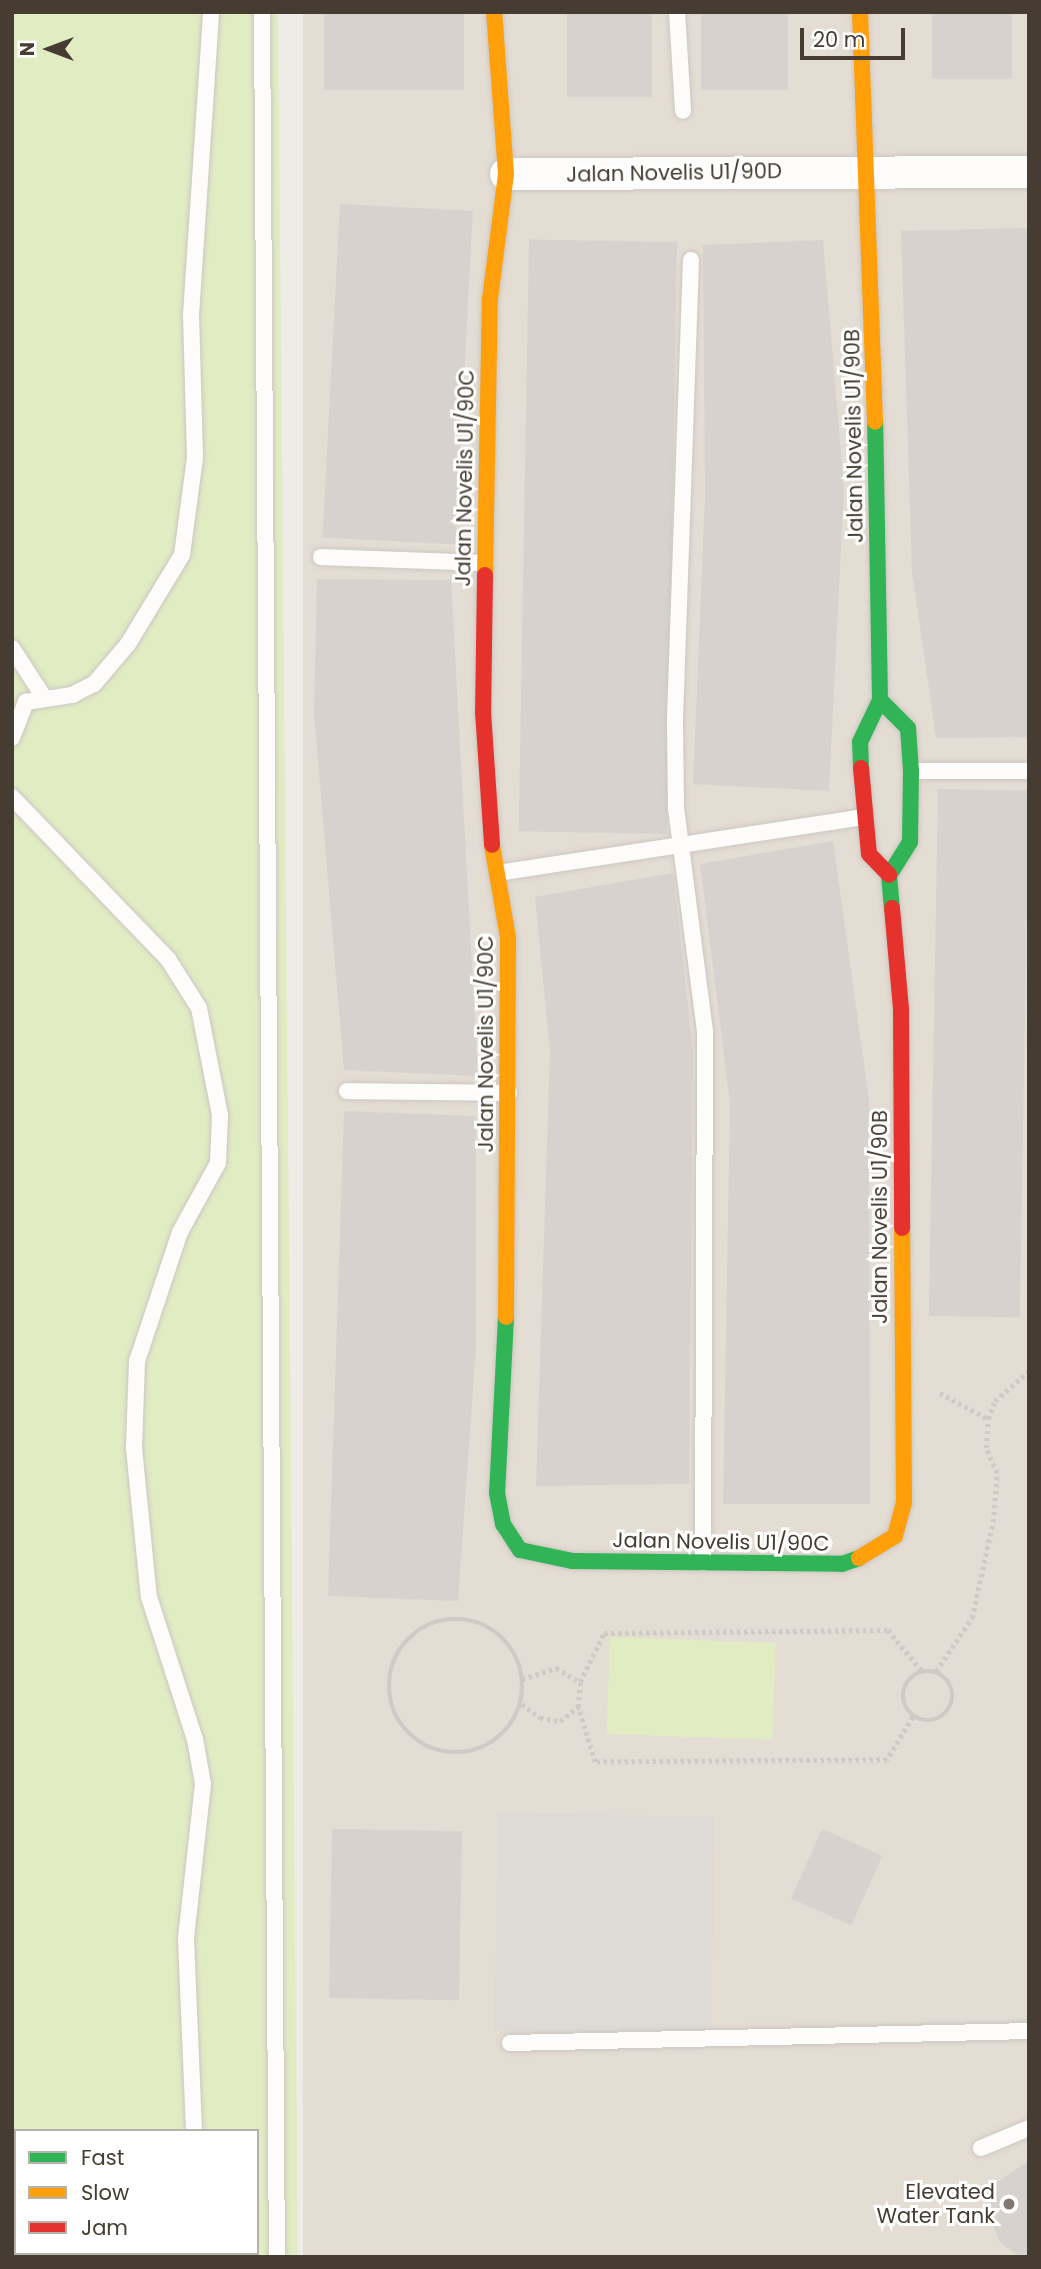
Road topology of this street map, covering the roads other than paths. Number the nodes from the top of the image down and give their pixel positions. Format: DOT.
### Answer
graph roads {
  1 [pos="211,12"];
  2 [pos="262,12"];
  3 [pos="494,12"];
  4 [pos="677,12"];
  5 [pos="860,12"];
  6 [pos="683,111"];
  7 [pos="1021,168"];
  8 [pos="870,171"];
  9 [pos="506,174"];
  10 [pos="691,260"];
  11 [pos="321,557"];
  12 [pos="484,563"];
  13 [pos="12,648"];
  14 [pos="43,696"];
  15 [pos="880,700"];
  16 [pos="16,713"];
  17 [pos="12,738"];
  18 [pos="911,771"];
  19 [pos="1029,771"];
  20 [pos="12,797"];
  21 [pos="862,817"];
  22 [pos="682,845"];
  23 [pos="498,873"];
  24 [pos="889,875"];
  25 [pos="347,1091"];
  26 [pos="509,1093"];
  27 [pos="878,1552"];
  28 [pos="703,1563"];
  29 [pos="1029,2031"];
  30 [pos="510,2043"];
  31 [pos="1029,2128"];
  32 [pos="194,2129"];
  33 [pos="981,2148"];
  34 [pos="277,2257"];
  1 -- 14 [label="lane"];
  2 -- 34 [label="lane"];
  3 -- 9 [label="street"];
  4 -- 6 [label="lane"];
  5 -- 8 [label="street, Jalan Novelis U1/90B"];
  7 -- 8 [label="street, Jalan Novelis U1/90D"];
  8 -- 9 [label="street, Jalan Novelis U1/90D"];
  8 -- 15 [label="street, Jalan Novelis U1/90B"];
  9 -- 12 [label="street, Jalan Novelis U1/90C"];
  10 -- 22 [label="lane"];
  11 -- 12 [label="lane"];
  12 -- 23 [label="street, Jalan Novelis U1/90C"];
  13 -- 14 [label="lane"];
  14 -- 16 [label="lane"];
  15 -- 18 [label="street"];
  15 -- 21 [label="street, Jalan Novelis U1/90B"];
  16 -- 17 [label="lane"];
  18 -- 19 [label="lane"];
  18 -- 24 [label="street"];
  20 -- 32 [label="lane"];
  21 -- 22 [label="lane"];
  21 -- 24 [label="street, Jalan Novelis U1/90B"];
  22 -- 23 [label="lane"];
  22 -- 28 [label="lane"];
  23 -- 26 [label="street, Jalan Novelis U1/90C"];
  24 -- 27 [label="street, Jalan Novelis U1/90B"];
  25 -- 26 [label="lane"];
  26 -- 28 [label="street, Jalan Novelis U1/90C"];
  27 -- 28 [label="street, Jalan Novelis U1/90C"];
  29 -- 30 [label="lane"];
  31 -- 33 [label="lane"];
}
